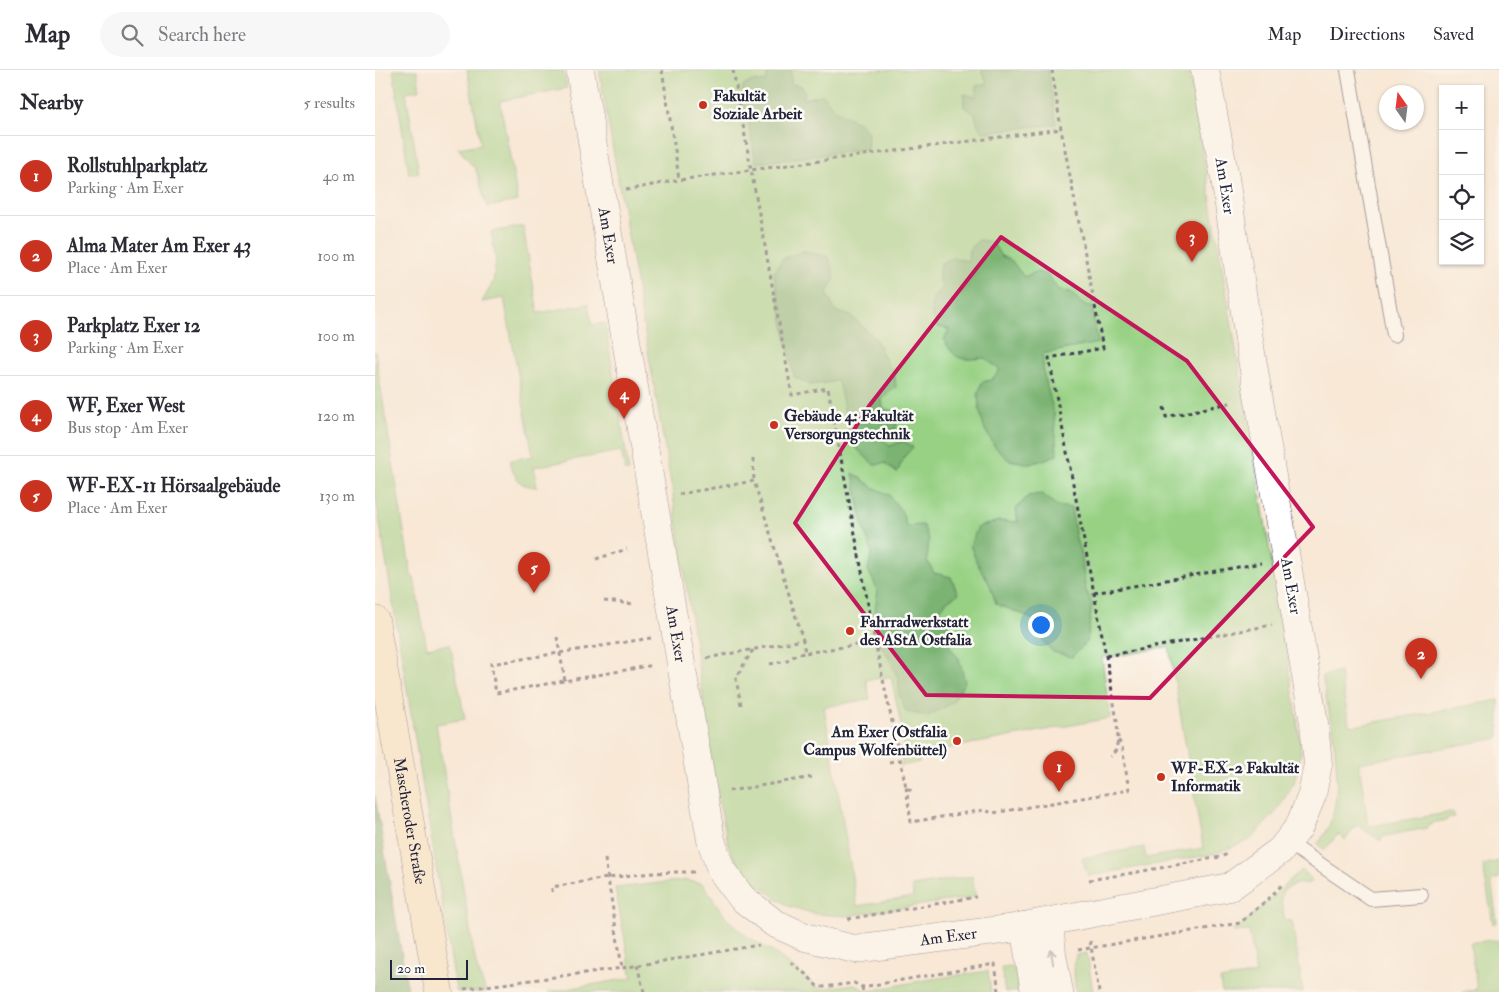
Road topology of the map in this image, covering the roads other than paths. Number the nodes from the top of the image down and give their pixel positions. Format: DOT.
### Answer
graph roads {
  1 [pos="580,70"];
  2 [pos="1205,70"];
  3 [pos="1348,70"];
  4 [pos="1394,334"];
  5 [pos="375,620"];
  6 [pos="1287,842"];
  7 [pos="1421,895"];
  8 [pos="1037,924"];
  9 [pos="439,992"];
  10 [pos="1035,992"];
  11 [pos="1059,992"];
  1 -- 8 [label="street, Am Exer"];
  2 -- 6 [label="street, Am Exer"];
  3 -- 4 [label="lane"];
  5 -- 9 [label="main road, Mascheroder Straße"];
  6 -- 7 [label="lane"];
  6 -- 8 [label="street, Am Exer"];
  8 -- 10 [label="street"];
  11 -- 8 [label="street, one-way"];
}
